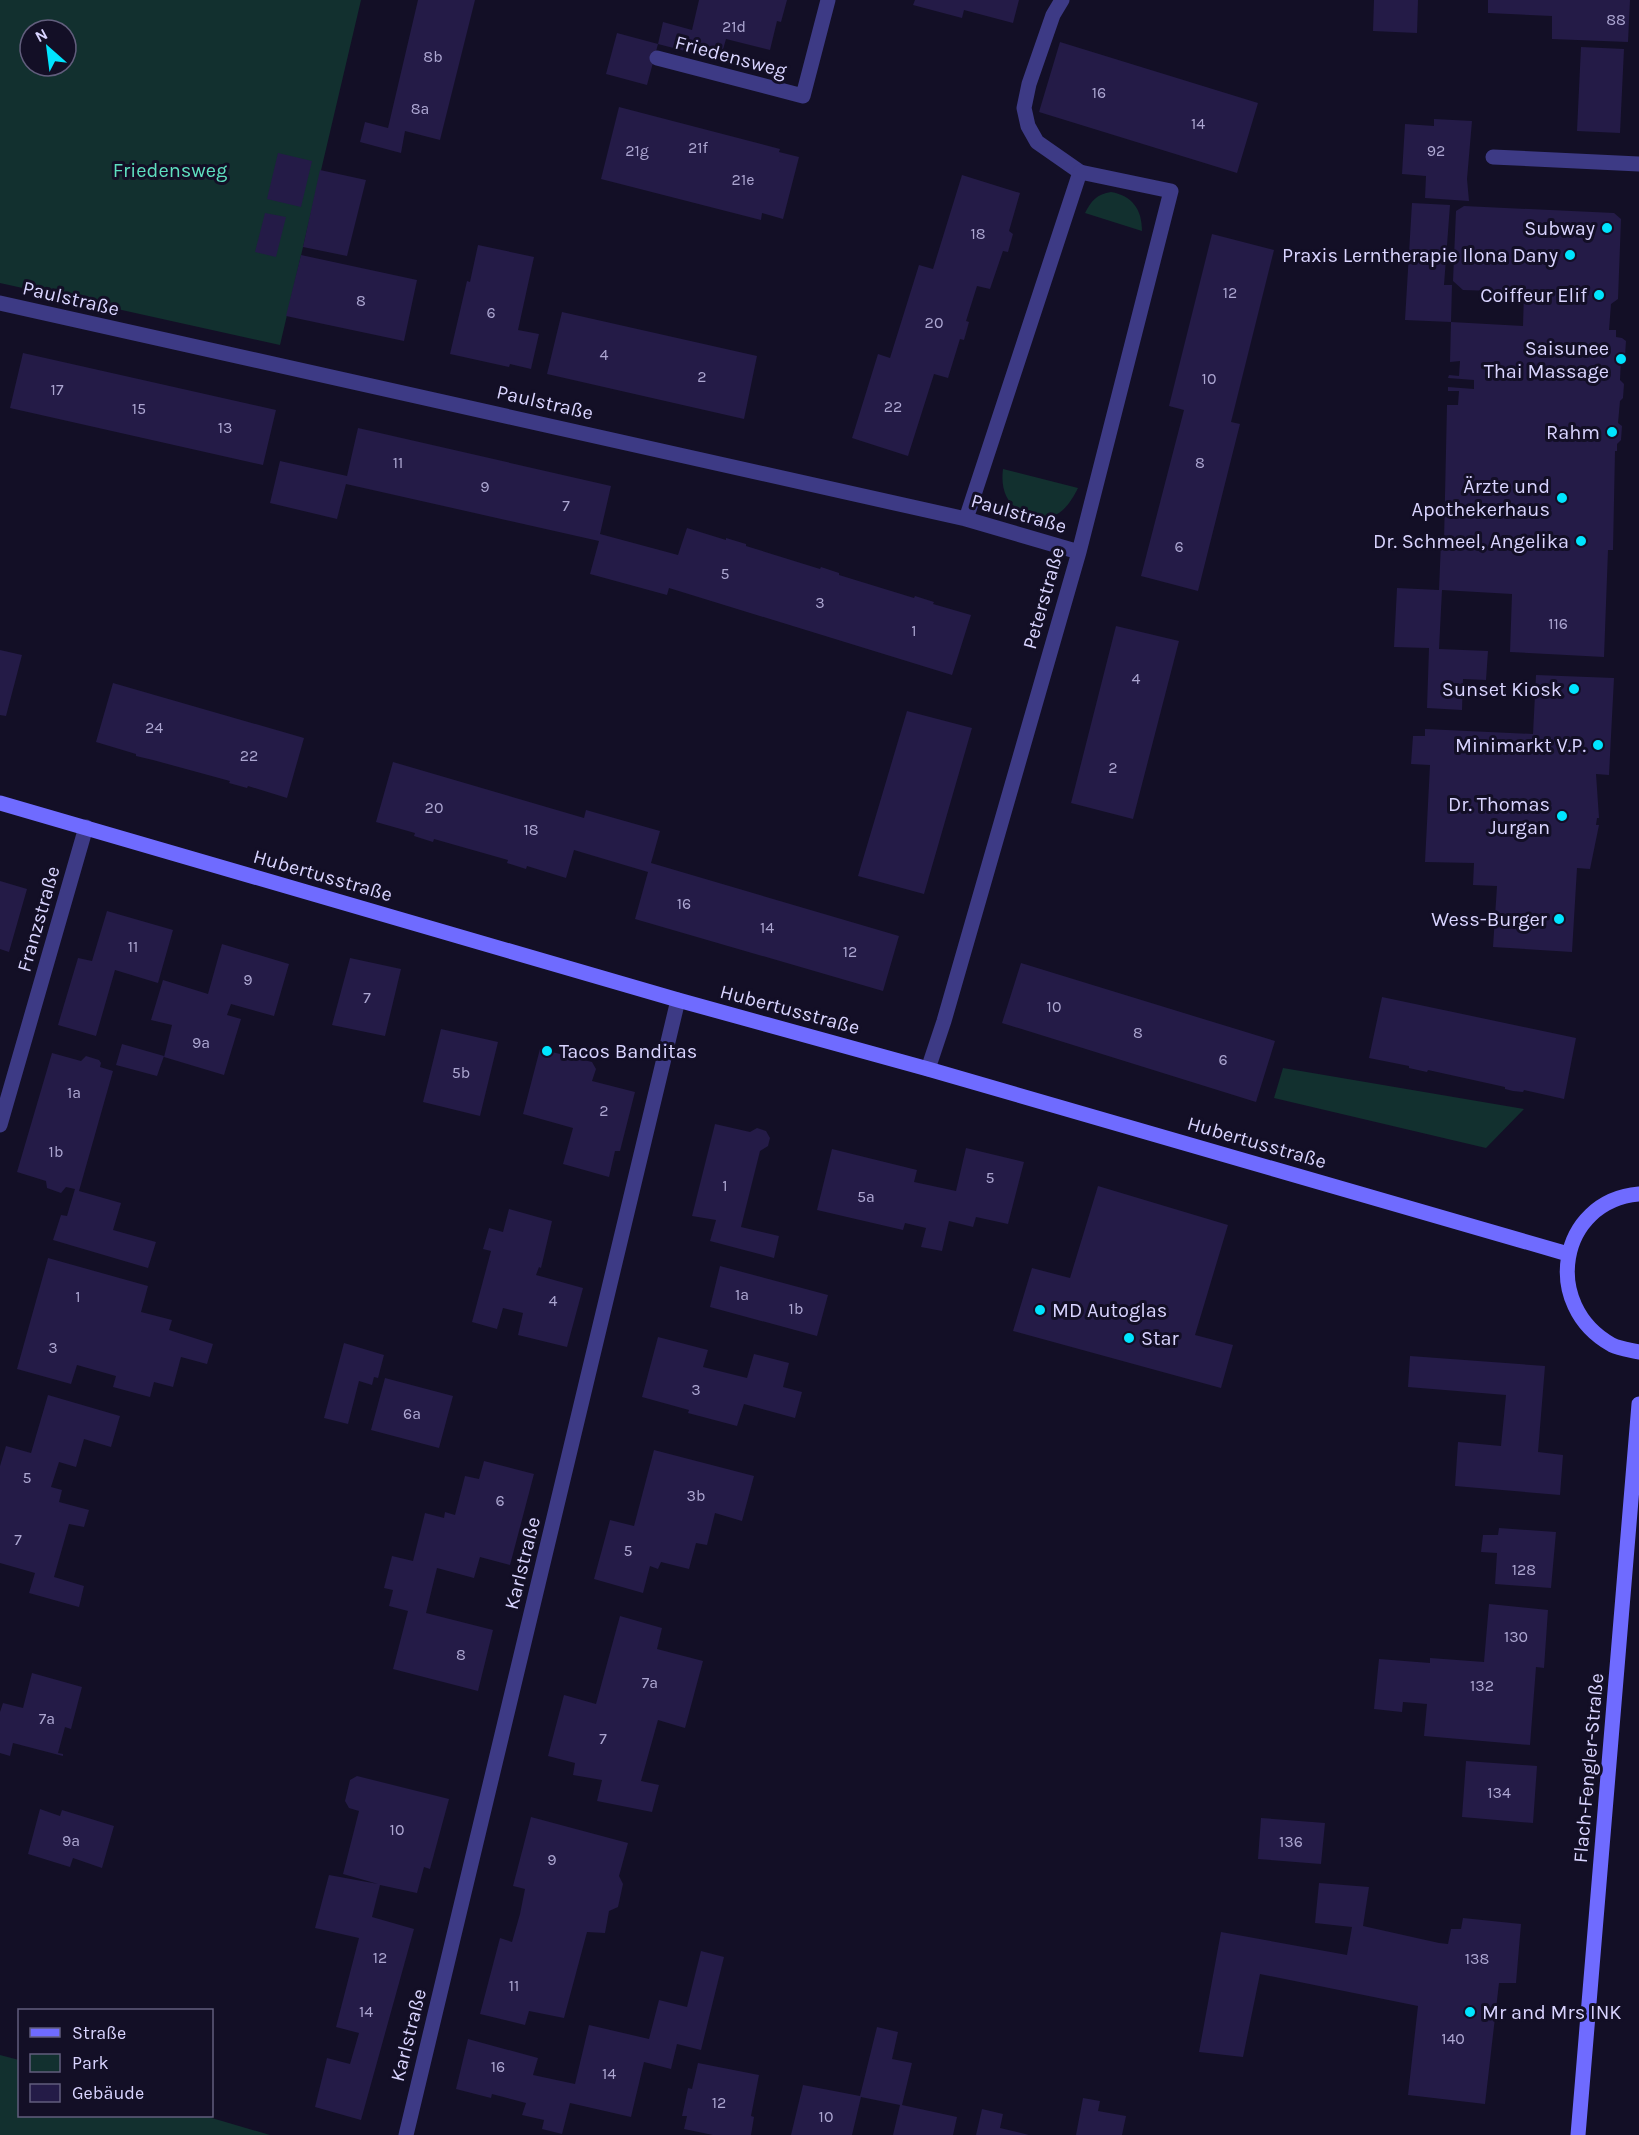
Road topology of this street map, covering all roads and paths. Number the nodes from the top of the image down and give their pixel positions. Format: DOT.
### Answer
graph roads {
  1 [pos="828,0"];
  2 [pos="1062,0"];
  3 [pos="657,58"];
  4 [pos="1493,157"];
  5 [pos="1639,164"];
  6 [pos="1080,172"];
  7 [pos="0,303"];
  8 [pos="966,519"];
  9 [pos="1079,552"];
  10 [pos="0,803"];
  11 [pos="86,827"];
  12 [pos="678,1000"];
  13 [pos="928,1069"];
  14 [pos="0,1125"];
  15 [pos="1639,1194"];
  16 [pos="1568,1254"];
  17 [pos="1639,1352"];
  18 [pos="1639,1404"];
  19 [pos="406,2135"];
  20 [pos="1578,2135"];
  1 -- 3 [label="street, Friedensweg"];
  2 -- 6 [label="street, Peterstraße"];
  4 -- 5 [label="street"];
  6 -- 8 [label="street"];
  6 -- 9 [label="street, Peterstraße"];
  7 -- 8 [label="street, Paulstraße"];
  8 -- 9 [label="street, Paulstraße"];
  9 -- 13 [label="street, Peterstraße"];
  10 -- 11 [label="street, Hubertusstraße"];
  11 -- 12 [label="street, Hubertusstraße"];
  11 -- 14 [label="street, Franzstraße"];
  12 -- 13 [label="street, Hubertusstraße"];
  12 -- 19 [label="street, Karlstraße"];
  13 -- 16 [label="street, Hubertusstraße"];
  15 -- 16 [label="street"];
  16 -- 17 [label="street"];
  18 -- 20 [label="street, Flach-Fengler-Straße"];
}
